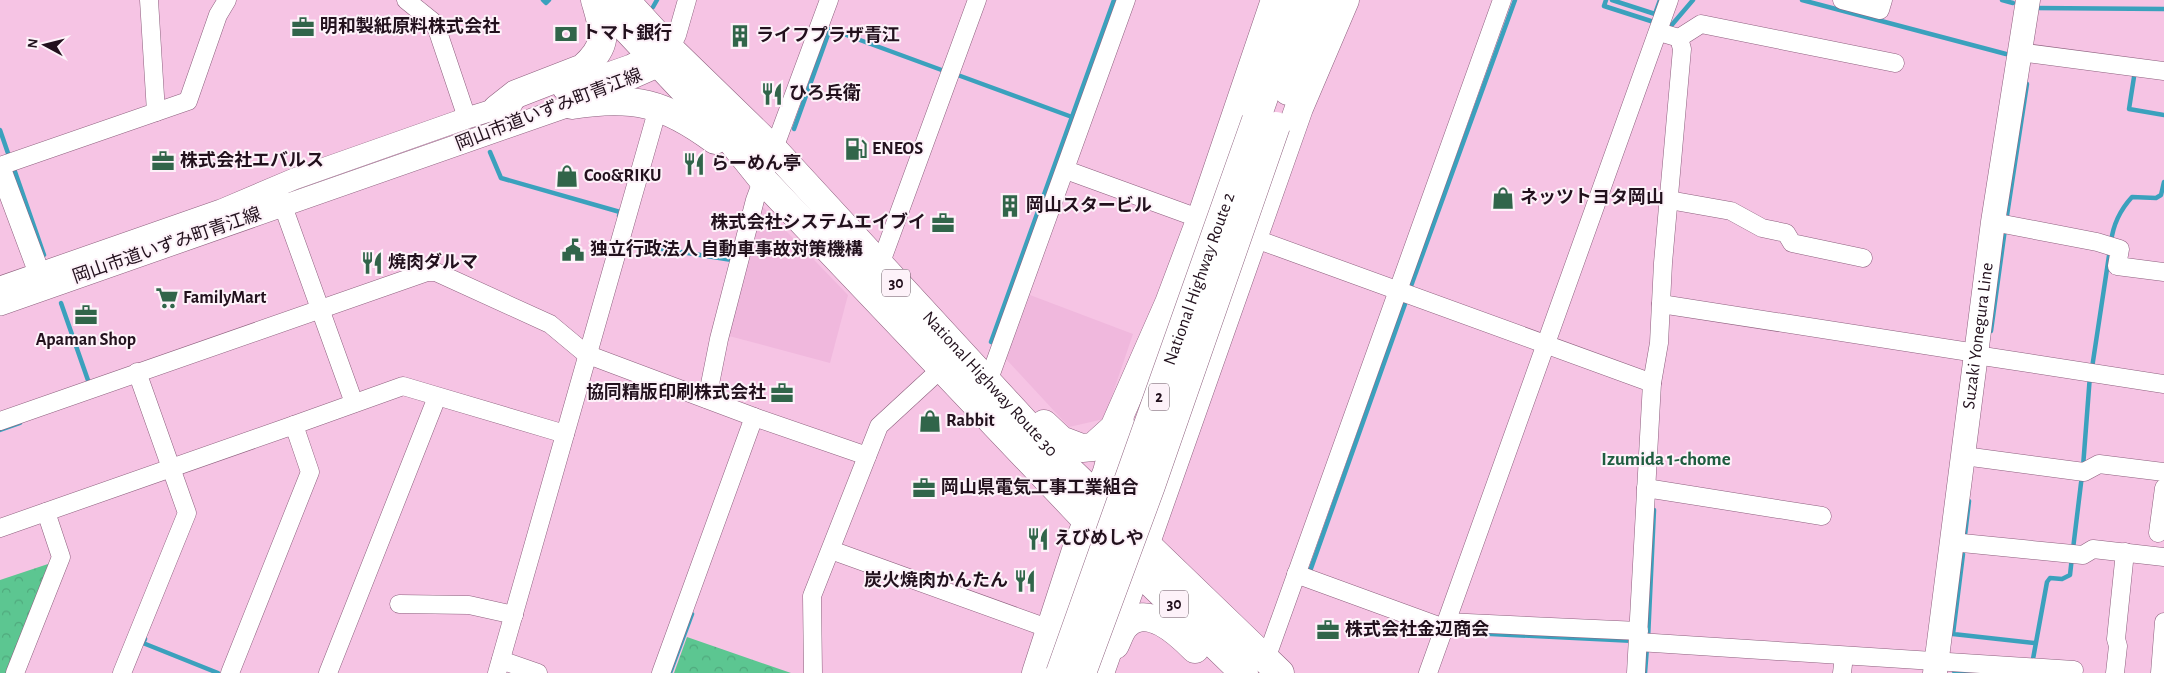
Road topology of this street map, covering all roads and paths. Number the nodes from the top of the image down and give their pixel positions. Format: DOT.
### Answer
graph roads {
  1 [pos="149,0"];
  2 [pos="227,0"];
  3 [pos="406,0"];
  4 [pos="597,0"];
  5 [pos="625,0"];
  6 [pos="687,0"];
  7 [pos="829,0"];
  8 [pos="977,0"];
  9 [pos="1126,0"];
  10 [pos="1275,0"];
  11 [pos="1298,0"];
  12 [pos="1320,0"];
  13 [pos="1345,0"];
  14 [pos="1502,0"];
  15 [pos="1669,0"];
  16 [pos="1842,0"];
  17 [pos="1883,0"];
  18 [pos="2028,0"];
  19 [pos="1661,26"];
  20 [pos="1684,35"];
  21 [pos="2019,52"];
  22 [pos="660,56"];
  23 [pos="1895,64"];
  24 [pos="2164,71"];
  25 [pos="572,105"];
  26 [pos="658,108"];
  27 [pos="497,109"];
  28 [pos="156,112"];
  29 [pos="467,118"];
  30 [pos="1266,123"];
  31 [pos="775,151"];
  32 [pos="5,164"];
  33 [pos="1066,170"];
  34 [pos="758,174"];
  35 [pos="279,196"];
  36 [pos="1674,201"];
  37 [pos="1201,218"];
  38 [pos="2002,223"];
  39 [pos="1254,238"];
  40 [pos="1863,258"];
  41 [pos="880,265"];
  42 [pos="2164,272"];
  43 [pos="42,281"];
  44 [pos="0,287"];
  45 [pos="1398,290"];
  46 [pos="0,305"];
  47 [pos="1666,305"];
  48 [pos="320,309"];
  49 [pos="1547,346"];
  50 [pos="586,354"];
  51 [pos="1981,355"];
  52 [pos="943,367"];
  53 [pos="136,372"];
  54 [pos="988,382"];
  55 [pos="1652,383"];
  56 [pos="2164,384"];
  57 [pos="437,397"];
  58 [pos="707,399"];
  59 [pos="1127,401"];
  60 [pos="354,404"];
  61 [pos="0,421"];
  62 [pos="752,422"];
  63 [pos="294,425"];
  64 [pos="565,434"];
  65 [pos="867,456"];
  66 [pos="1964,456"];
  67 [pos="175,467"];
  68 [pos="2164,472"];
  69 [pos="2164,488"];
  70 [pos="1652,489"];
  71 [pos="1092,509"];
  72 [pos="46,512"];
  73 [pos="1822,516"];
  74 [pos="0,528"];
  75 [pos="2158,533"];
  76 [pos="1146,542"];
  77 [pos="1952,542"];
  78 [pos="831,550"];
  79 [pos="2126,552"];
  80 [pos="2164,556"];
  81 [pos="1137,568"];
  82 [pos="1304,577"];
  83 [pos="399,604"];
  84 [pos="514,615"];
  85 [pos="2164,622"];
  86 [pos="1445,625"];
  87 [pos="1050,629"];
  88 [pos="1640,640"];
  89 [pos="1843,663"];
  90 [pos="499,666"];
  91 [pos="1936,667"];
  92 [pos="1268,669"];
  93 [pos="2074,670"];
  94 [pos="234,672"];
  95 [pos="15,673"];
  96 [pos="122,673"];
  97 [pos="328,673"];
  98 [pos="538,673"];
  99 [pos="662,673"];
  100 [pos="813,673"];
  101 [pos="1036,673"];
  102 [pos="1060,673"];
  103 [pos="1082,673"];
  104 [pos="1100,673"];
  105 [pos="1219,673"];
  106 [pos="1428,673"];
  107 [pos="1636,673"];
  108 [pos="2115,673"];
  109 [pos="2160,673"];
  1 -- 28 [label="street"];
  2 -- 28 [label="street"];
  3 -- 29 [label="street"];
  4 -- 22 [label="highway, National Highway Route 30 / 30"];
  4 -- 27 [label="highway"];
  5 -- 22 [label="highway, National Highway Route 30 / 30"];
  6 -- 22 [label="street"];
  7 -- 31 [label="street"];
  8 -- 41 [label="street"];
  9 -- 33 [label="street"];
  10 -- 37 [label="highway"];
  11 -- 30 [label="highway, National Highway Route 2 / 2"];
  12 -- 30 [label="highway, National Highway Route 2 / 2"];
  13 -- 39 [label="highway"];
  14 -- 45 [label="street"];
  15 -- 19 [label="street"];
  16 -- 17 [label="street"];
  18 -- 21 [label="main road, Suzaki Yonegura Line"];
  19 -- 20 [label="street"];
  19 -- 49 [label="street"];
  20 -- 23 [label="street"];
  20 -- 36 [label="street"];
  21 -- 24 [label="street"];
  21 -- 38 [label="main road, Suzaki Yonegura Line"];
  22 -- 25 [label="street, 岡山市道いずみ町青江線"];
  22 -- 27 [label="street, 岡山市道いずみ町青江線"];
  22 -- 31 [label="highway, National Highway Route 30 / 30"];
  22 -- 34 [label="highway, National Highway Route 30 / 30"];
  25 -- 26 [label="highway"];
  25 -- 35 [label="street, 岡山市道いずみ町青江線"];
  26 -- 34 [label="highway"];
  26 -- 50 [label="street"];
  27 -- 29 [label="street, 岡山市道いずみ町青江線"];
  28 -- 32 [label="street"];
  29 -- 35 [label="street, 岡山市道いずみ町青江線"];
  30 -- 102 [label="highway, National Highway Route 2 / 2, bridge"];
  30 -- 103 [label="highway, National Highway Route 2 / 2, bridge"];
  31 -- 34 [label="street"];
  31 -- 41 [label="highway, National Highway Route 30 / 30"];
  32 -- 43 [label="street"];
  33 -- 37 [label="street"];
  33 -- 54 [label="street"];
  34 -- 52 [label="highway, National Highway Route 30 / 30"];
  34 -- 58 [label="street"];
  35 -- 43 [label="street, 岡山市道いずみ町青江線"];
  35 -- 48 [label="street"];
  36 -- 40 [label="street"];
  36 -- 47 [label="street"];
  37 -- 39 [label="street"];
  37 -- 59 [label="highway"];
  38 -- 42 [label="street"];
  38 -- 51 [label="main road, Suzaki Yonegura Line"];
  39 -- 45 [label="street"];
  39 -- 76 [label="highway"];
  41 -- 54 [label="highway, National Highway Route 30 / 30"];
  43 -- 44 [label="street, 岡山市道いずみ町青江線"];
  43 -- 46 [label="street, 岡山市道いずみ町青江線"];
  45 -- 49 [label="street"];
  45 -- 82 [label="street"];
  47 -- 51 [label="street"];
  47 -- 55 [label="street"];
  48 -- 50 [label="street"];
  48 -- 53 [label="street"];
  48 -- 60 [label="street"];
  49 -- 55 [label="street"];
  49 -- 86 [label="street"];
  50 -- 58 [label="street"];
  50 -- 64 [label="street"];
  51 -- 56 [label="street"];
  51 -- 66 [label="main road, Suzaki Yonegura Line"];
  52 -- 65 [label="street"];
  52 -- 71 [label="highway, National Highway Route 30 / 30"];
  53 -- 61 [label="street"];
  53 -- 67 [label="street"];
  54 -- 59 [label="highway"];
  54 -- 71 [label="highway, National Highway Route 30 / 30"];
  55 -- 70 [label="street"];
  57 -- 60 [label="street"];
  57 -- 64 [label="street"];
  57 -- 97 [label="street"];
  58 -- 62 [label="street"];
  59 -- 71 [label="highway"];
  60 -- 63 [label="street"];
  62 -- 65 [label="street"];
  62 -- 99 [label="street"];
  63 -- 67 [label="street"];
  63 -- 94 [label="street"];
  64 -- 84 [label="street"];
  65 -- 78 [label="street"];
  66 -- 68 [label="street"];
  66 -- 77 [label="main road, Suzaki Yonegura Line"];
  67 -- 72 [label="street"];
  67 -- 96 [label="street"];
  69 -- 75 [label="street"];
  70 -- 73 [label="street"];
  70 -- 88 [label="street"];
  71 -- 76 [label="highway, National Highway Route 30 / 30"];
  71 -- 81 [label="highway, National Highway Route 30 / 30"];
  71 -- 87 [label="highway"];
  72 -- 74 [label="street"];
  72 -- 95 [label="street"];
  76 -- 81 [label="highway"];
  76 -- 92 [label="highway, National Highway Route 30 / 30"];
  77 -- 79 [label="street"];
  77 -- 91 [label="main road, Suzaki Yonegura Line"];
  78 -- 87 [label="street"];
  78 -- 100 [label="street"];
  79 -- 80 [label="street"];
  79 -- 108 [label="street"];
  81 -- 92 [label="highway, National Highway Route 30 / 30"];
  81 -- 104 [label="highway"];
  82 -- 86 [label="street"];
  82 -- 92 [label="street"];
  83 -- 84 [label="street"];
  84 -- 90 [label="street"];
  85 -- 109 [label="street"];
  86 -- 88 [label="street"];
  86 -- 106 [label="street"];
  87 -- 101 [label="highway"];
  88 -- 89 [label="street"];
  88 -- 107 [label="street"];
  89 -- 91 [label="street"];
  90 -- 98 [label="street"];
  91 -- 93 [label="street"];
  104 -- 105 [label="highway"];
}
